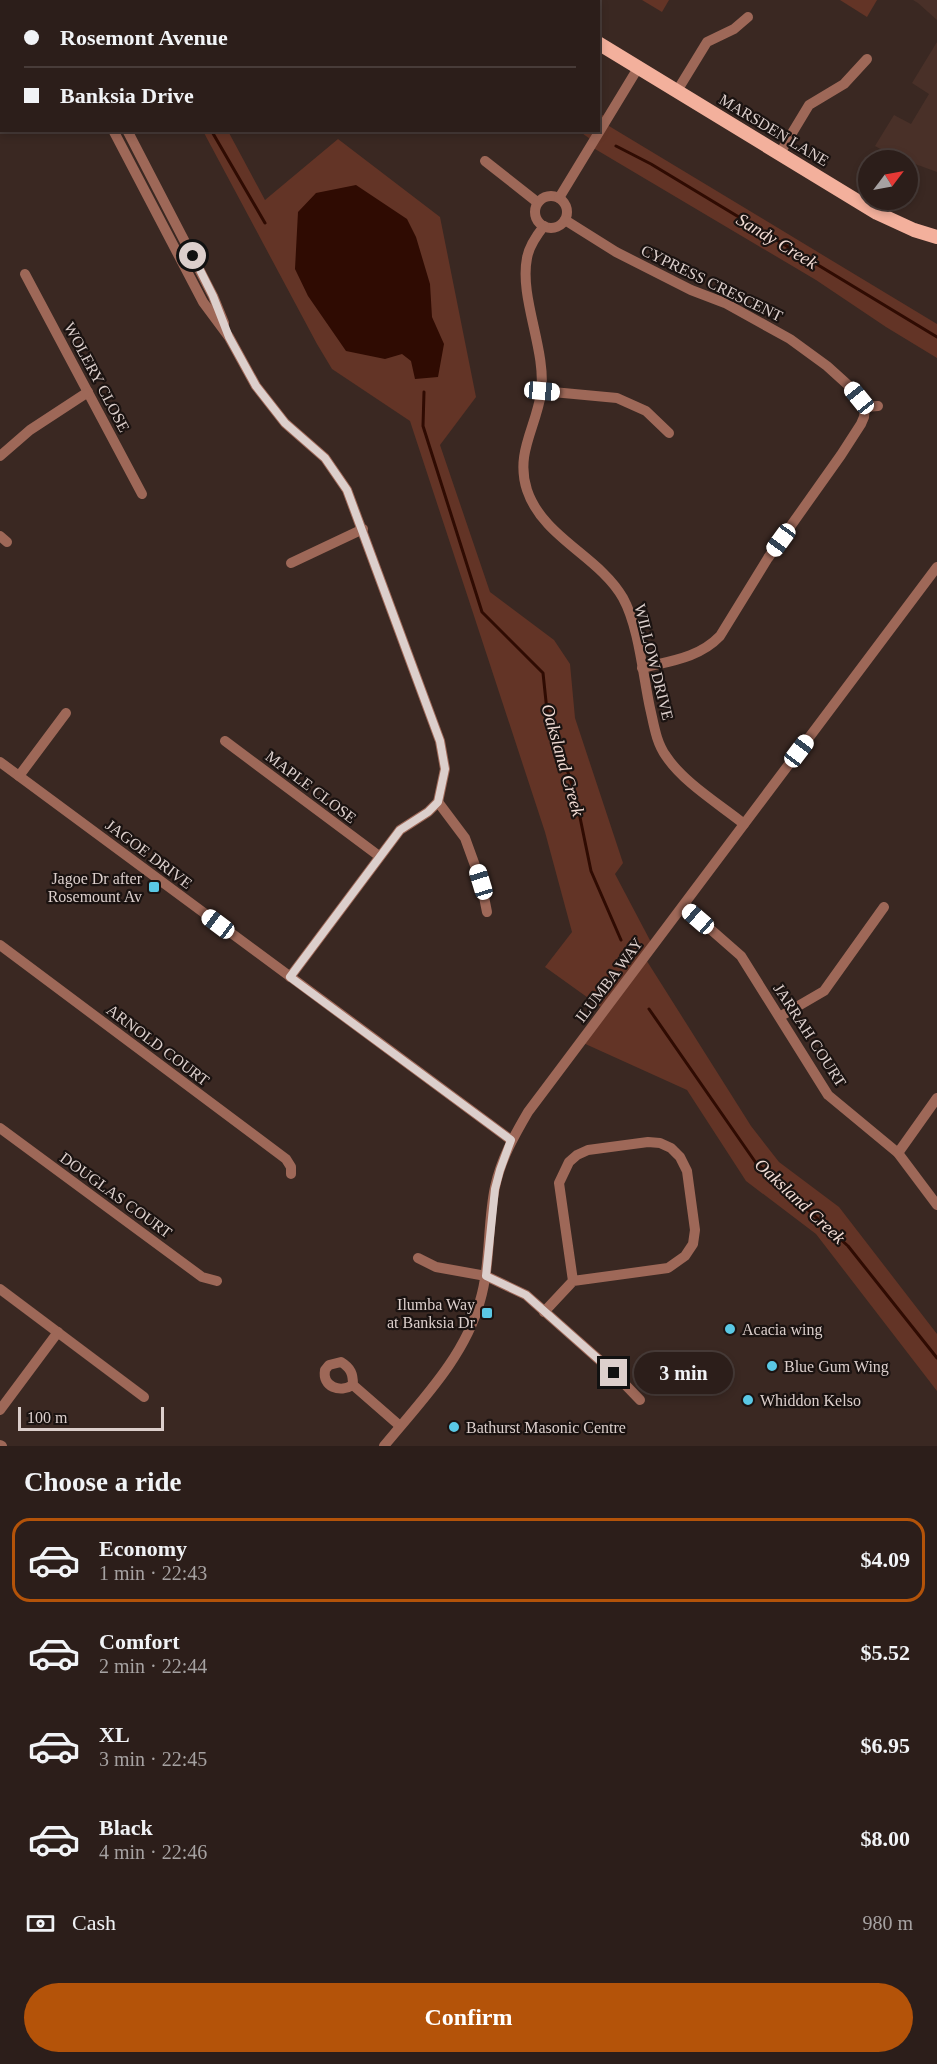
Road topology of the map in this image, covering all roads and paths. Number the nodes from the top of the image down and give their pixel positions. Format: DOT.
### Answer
graph roads {
  1 [pos="748,17"];
  2 [pos="600,44"];
  3 [pos="867,59"];
  4 [pos="638,68"];
  5 [pos="677,91"];
  6 [pos="600,131"];
  7 [pos="114,132"];
  8 [pos="128,132"];
  9 [pos="599,132"];
  10 [pos="780,153"];
  11 [pos="484,161"];
  12 [pos="559,198"];
  13 [pos="537,202"];
  14 [pos="565,220"];
  15 [pos="544,226"];
  16 [pos="937,237"];
  17 [pos="25,274"];
  18 [pos="229,337"];
  19 [pos="542,391"];
  20 [pos="88,392"];
  21 [pos="878,405"];
  22 [pos="865,407"];
  23 [pos="669,433"];
  24 [pos="0,456"];
  25 [pos="142,494"];
  26 [pos="363,529"];
  27 [pos="291,563"];
  28 [pos="937,567"];
  29 [pos="642,668"];
  30 [pos="66,713"];
  31 [pos="225,741"];
  32 [pos="0,762"];
  33 [pos="19,776"];
  34 [pos="438,802"];
  35 [pos="744,824"];
  36 [pos="379,856"];
  37 [pos="684,906"];
  38 [pos="884,907"];
  39 [pos="488,912"];
  40 [pos="0,945"];
  41 [pos="290,977"];
  42 [pos="781,1017"];
  43 [pos="937,1098"];
  44 [pos="0,1128"];
  45 [pos="511,1140"];
  46 [pos="897,1153"];
  47 [pos="291,1174"];
  48 [pos="937,1205"];
  49 [pos="418,1258"];
  50 [pos="486,1276"];
  51 [pos="217,1281"];
  52 [pos="573,1281"];
  53 [pos="0,1289"];
  54 [pos="544,1312"];
  55 [pos="58,1332"];
  56 [pos="353,1385"];
  57 [pos="144,1397"];
  58 [pos="640,1400"];
  59 [pos="0,1410"];
  60 [pos="400,1426"];
  61 [pos="384,1446"];
  1 -- 5 [label="street"];
  2 -- 4 [label="main road, MARSDEN LANE"];
  3 -- 10 [label="street"];
  4 -- 5 [label="main road, MARSDEN LANE"];
  4 -- 6 [label="street"];
  5 -- 10 [label="main road, MARSDEN LANE"];
  7 -- 18 [label="street"];
  8 -- 18 [label="street"];
  9 -- 12 [label="street"];
  10 -- 16 [label="main road, MARSDEN LANE"];
  11 -- 13 [label="street"];
  12 -- 13 [label="street"];
  12 -- 14 [label="street"];
  13 -- 15 [label="street"];
  14 -- 15 [label="street"];
  14 -- 22 [label="street, CYPRESS CRESCENT"];
  15 -- 19 [label="street, WILLOW DRIVE"];
  17 -- 20 [label="street, WOLERY CLOSE"];
  18 -- 26 [label="street"];
  19 -- 23 [label="street"];
  19 -- 29 [label="street, WILLOW DRIVE"];
  20 -- 24 [label="street"];
  20 -- 25 [label="street, WOLERY CLOSE"];
  21 -- 22 [label="street"];
  22 -- 29 [label="street"];
  26 -- 27 [label="street"];
  26 -- 34 [label="street"];
  28 -- 35 [label="street, ILUMBA WAY"];
  29 -- 35 [label="street, WILLOW DRIVE"];
  30 -- 33 [label="street"];
  31 -- 36 [label="street, MAPLE CLOSE"];
  32 -- 33 [label="street, JAGOE DRIVE"];
  33 -- 41 [label="street, JAGOE DRIVE"];
  34 -- 36 [label="street"];
  34 -- 39 [label="street"];
  35 -- 37 [label="street, ILUMBA WAY"];
  36 -- 41 [label="street"];
  37 -- 42 [label="street, JARRAH COURT"];
  37 -- 45 [label="street, ILUMBA WAY"];
  38 -- 42 [label="street"];
  40 -- 47 [label="street, ARNOLD COURT"];
  41 -- 45 [label="street, JAGOE DRIVE"];
  42 -- 46 [label="street, JARRAH COURT"];
  43 -- 46 [label="street"];
  44 -- 51 [label="street, DOUGLAS COURT"];
  45 -- 50 [label="street, ILUMBA WAY"];
  46 -- 48 [label="street, JARRAH COURT"];
  49 -- 50 [label="street"];
  50 -- 54 [label="street"];
  50 -- 60 [label="street, ILUMBA WAY"];
  52 -- 52 [label="street"];
  52 -- 54 [label="street"];
  53 -- 55 [label="street"];
  54 -- 58 [label="street"];
  55 -- 57 [label="street"];
  55 -- 59 [label="street"];
  56 -- 60 [label="street"];
  60 -- 61 [label="street, ILUMBA WAY"];
}
